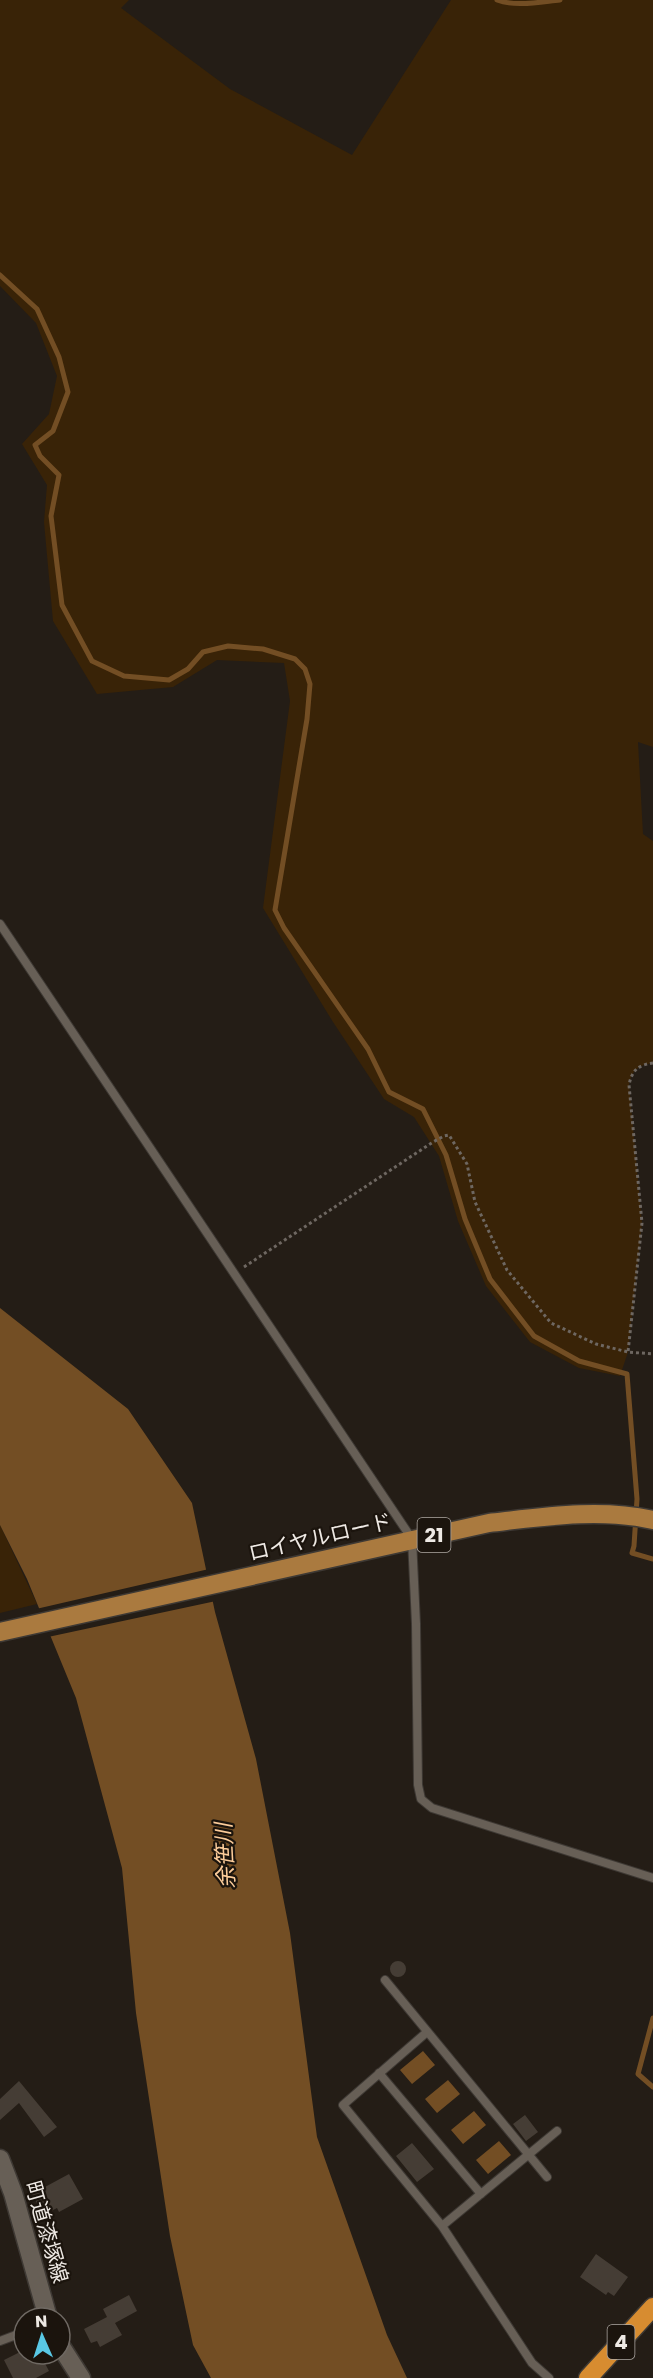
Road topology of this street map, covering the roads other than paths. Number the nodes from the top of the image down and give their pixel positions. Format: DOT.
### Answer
graph roads {
  1 [pos="0,924"];
  2 [pos="653,1520"];
  3 [pos="411,1539"];
  4 [pos="0,1632"];
  5 [pos="653,1878"];
  6 [pos="385,1980"];
  7 [pos="428,2032"];
  8 [pos="379,2073"];
  9 [pos="557,2131"];
  10 [pos="529,2156"];
  11 [pos="0,2159"];
  12 [pos="547,2177"];
  13 [pos="481,2194"];
  14 [pos="442,2226"];
  15 [pos="45,2306"];
  16 [pos="653,2307"];
  17 [pos="72,2364"];
  18 [pos="81,2378"];
  19 [pos="549,2378"];
  20 [pos="588,2378"];
  1 -- 3 [label="lane"];
  2 -- 3 [label="main road, ロイヤルロード / 21"];
  3 -- 4 [label="main road, ロイヤルロード / 21"];
  3 -- 5 [label="lane"];
  6 -- 7 [label="lane"];
  7 -- 8 [label="lane"];
  7 -- 10 [label="lane"];
  8 -- 13 [label="lane"];
  8 -- 14 [label="lane"];
  9 -- 10 [label="lane"];
  10 -- 12 [label="lane"];
  10 -- 13 [label="lane"];
  11 -- 15 [label="street, 町道漆塚線"];
  13 -- 14 [label="lane"];
  14 -- 19 [label="lane"];
  16 -- 20 [label="highway, 4"];
  17 -- 18 [label="street"];
}
